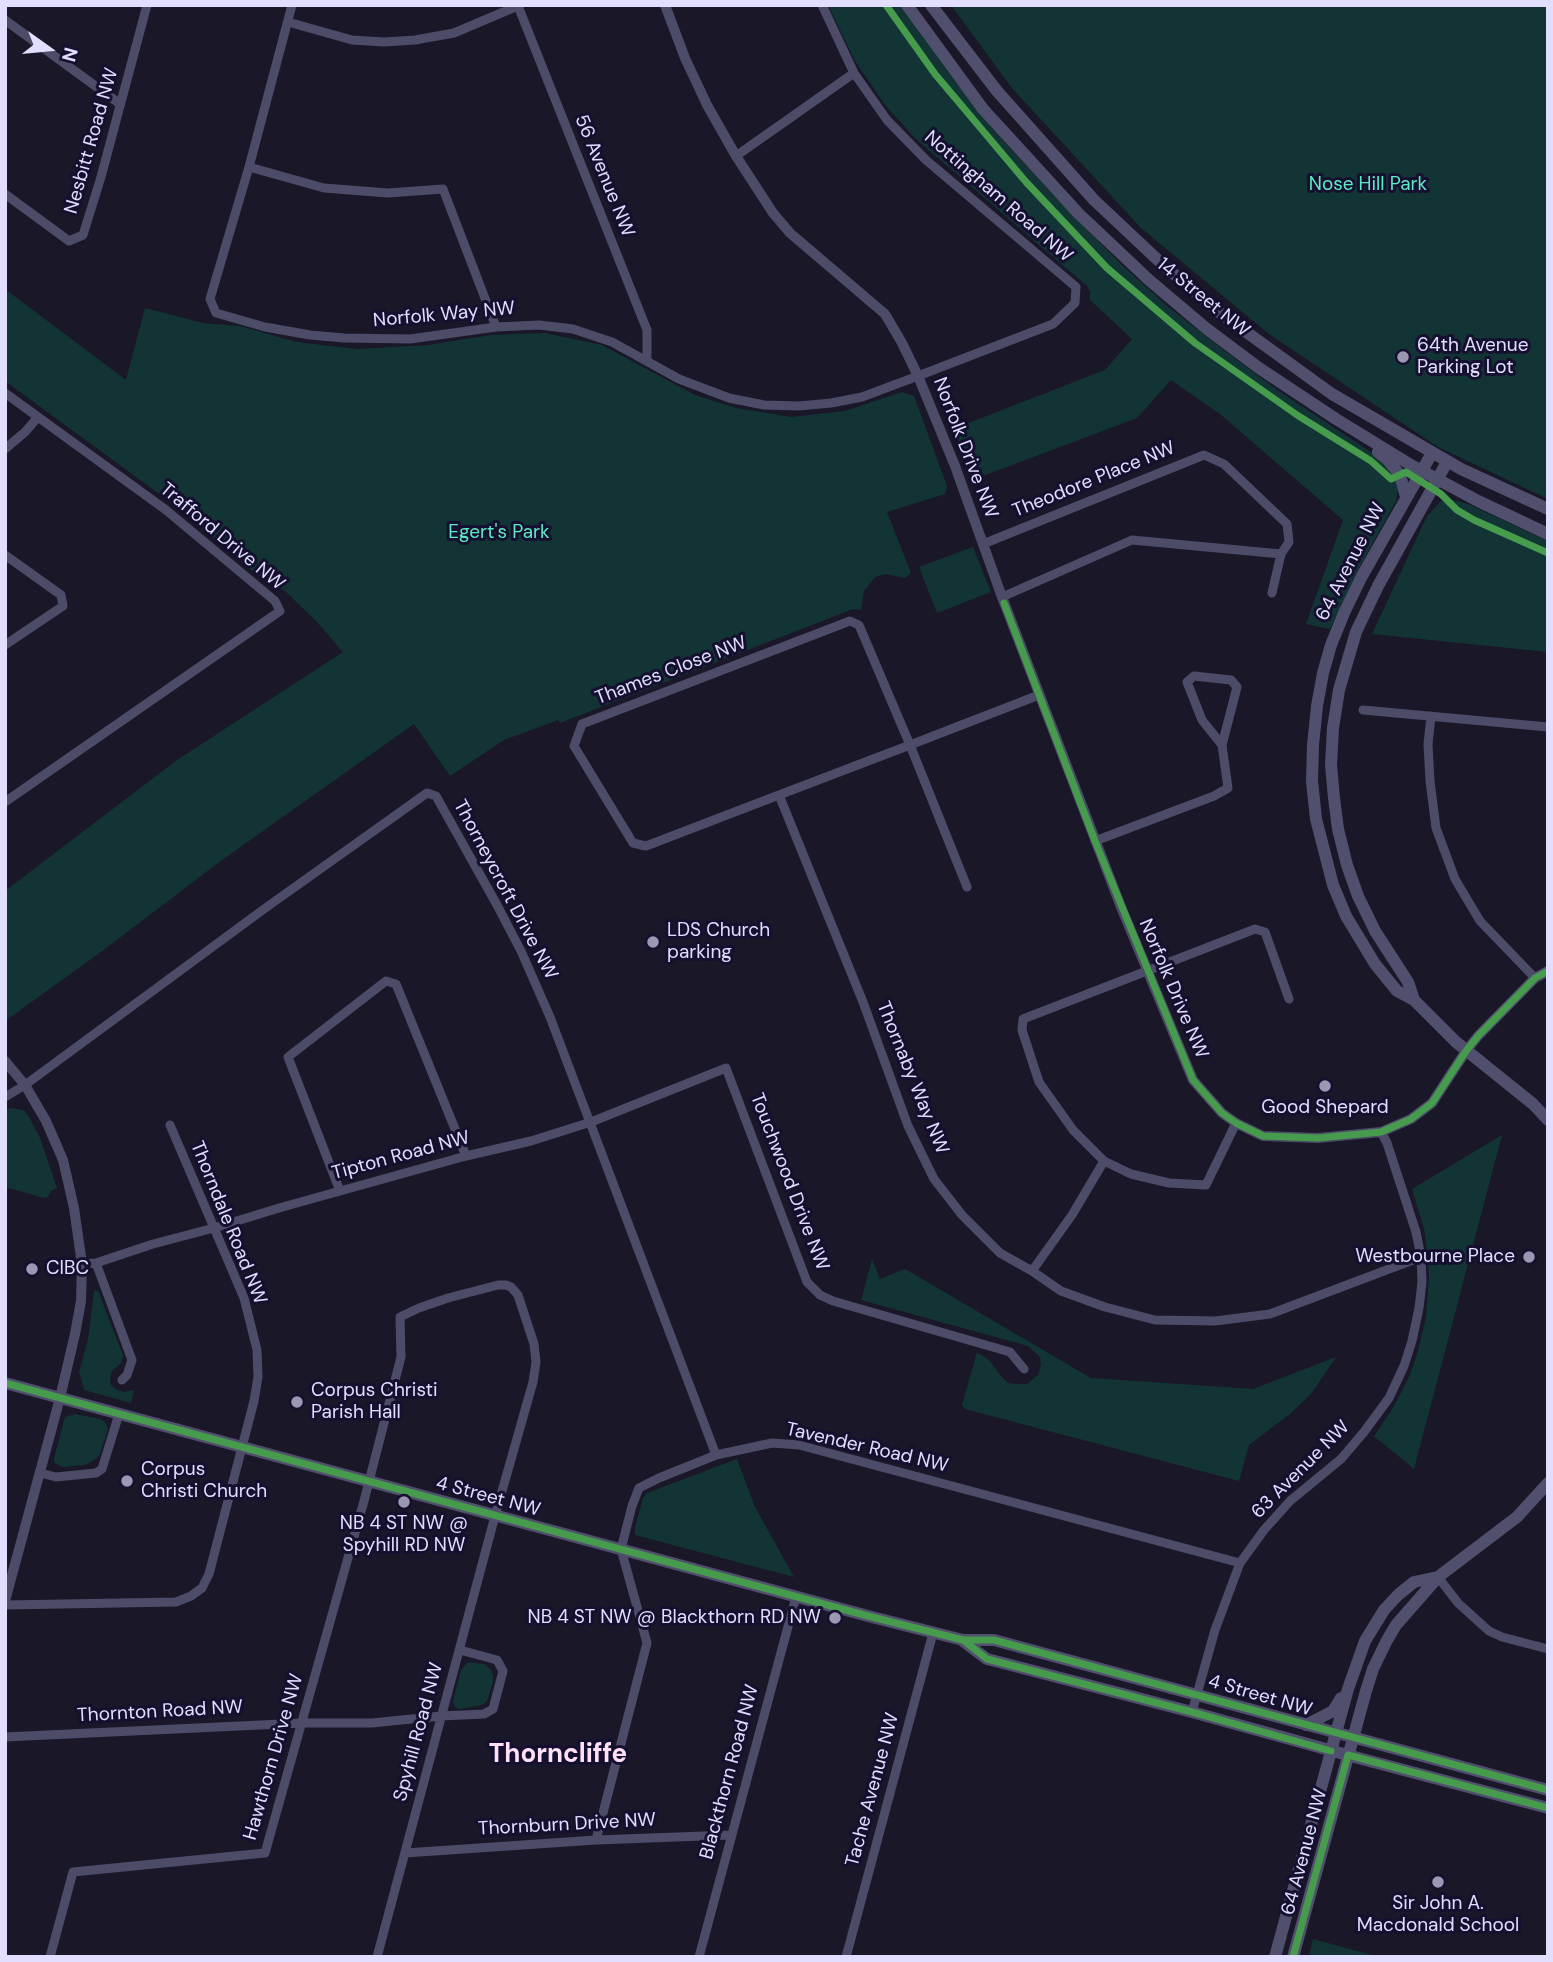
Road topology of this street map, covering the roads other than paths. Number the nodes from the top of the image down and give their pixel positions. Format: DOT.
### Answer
graph roads {
  1 [pos="147,5"];
  2 [pos="292,5"];
  3 [pos="665,5"];
  4 [pos="822,5"];
  5 [pos="907,5"];
  6 [pos="931,5"];
  7 [pos="519,6"];
  8 [pos="5,20"];
  9 [pos="288,22"];
  10 [pos="854,73"];
  11 [pos="120,104"];
  12 [pos="736,156"];
  13 [pos="248,167"];
  14 [pos="5,194"];
  15 [pos="496,327"];
  16 [pos="647,361"];
  17 [pos="918,376"];
  18 [pos="5,393"];
  19 [pos="38,416"];
  20 [pos="1336,419"];
  21 [pos="5,449"];
  22 [pos="1432,453"];
  23 [pos="1447,462"];
  24 [pos="1422,471"];
  25 [pos="1437,480"];
  26 [pos="1463,494"];
  27 [pos="1406,497"];
  28 [pos="1548,509"];
  29 [pos="1409,530"];
  30 [pos="1548,534"];
  31 [pos="984,544"];
  32 [pos="1281,554"];
  33 [pos="5,555"];
  34 [pos="1272,593"];
  35 [pos="1002,597"];
  36 [pos="5,645"];
  37 [pos="1039,695"];
  38 [pos="1363,710"];
  39 [pos="1431,716"];
  40 [pos="1548,727"];
  41 [pos="910,745"];
  42 [pos="1222,745"];
  43 [pos="779,795"];
  44 [pos="5,802"];
  45 [pos="1094,841"];
  46 [pos="967,887"];
  47 [pos="1148,971"];
  48 [pos="1548,971"];
  49 [pos="1535,978"];
  50 [pos="1289,999"];
  51 [pos="1413,1000"];
  52 [pos="1466,1051"];
  53 [pos="5,1061"];
  54 [pos="726,1068"];
  55 [pos="25,1086"];
  56 [pos="5,1097"];
  57 [pos="1548,1120"];
  58 [pos="591,1122"];
  59 [pos="1237,1123"];
  60 [pos="170,1125"];
  61 [pos="1381,1132"];
  62 [pos="466,1156"];
  63 [pos="1104,1161"];
  64 [pos="340,1191"];
  65 [pos="214,1228"];
  66 [pos="1420,1257"];
  67 [pos="96,1263"];
  68 [pos="82,1264"];
  69 [pos="1032,1271"];
  70 [pos="1024,1369"];
  71 [pos="122,1380"];
  72 [pos="5,1384"];
  73 [pos="60,1398"];
  74 [pos="119,1414"];
  75 [pos="242,1448"];
  76 [pos="716,1455"];
  77 [pos="40,1473"];
  78 [pos="369,1481"];
  79 [pos="1548,1483"];
  80 [pos="495,1516"];
  81 [pos="621,1549"];
  82 [pos="1240,1563"];
  83 [pos="1438,1577"];
  84 [pos="796,1597"];
  85 [pos="5,1603"];
  86 [pos="933,1633"];
  87 [pos="963,1640"];
  88 [pos="1548,1649"];
  89 [pos="460,1650"];
  90 [pos="1348,1689"];
  91 [pos="1197,1695"];
  92 [pos="1192,1712"];
  93 [pos="441,1716"];
  94 [pos="303,1723"];
  95 [pos="1306,1725"];
  96 [pos="1336,1733"];
  97 [pos="5,1737"];
  98 [pos="1353,1738"];
  99 [pos="1331,1751"];
  100 [pos="1348,1755"];
  101 [pos="1548,1790"];
  102 [pos="1548,1808"];
  103 [pos="732,1835"];
  104 [pos="596,1840"];
  105 [pos="405,1853"];
  106 [pos="50,1957"];
  107 [pos="377,1957"];
  108 [pos="699,1957"];
  109 [pos="846,1957"];
  110 [pos="1275,1957"];
  111 [pos="1293,1957"];
  1 -- 11 [label="street, Nesbitt Road NW"];
  2 -- 9 [label="street, Norfolk Way NW"];
  3 -- 12 [label="street, Norfolk Drive NW"];
  4 -- 10 [label="street, Nottingham Road NW"];
  5 -- 20 [label="main road, 14 Street NW"];
  6 -- 22 [label="main road, 14 Street NW"];
  7 -- 9 [label="street"];
  7 -- 16 [label="street, 56 Avenue NW"];
  8 -- 11 [label="street"];
  9 -- 13 [label="street, Norfolk Way NW"];
  10 -- 12 [label="street"];
  10 -- 17 [label="street, Nottingham Road NW"];
  11 -- 14 [label="street, Nesbitt Road NW"];
  12 -- 17 [label="street, Norfolk Drive NW"];
  13 -- 15 [label="street"];
  13 -- 15 [label="street, Norfolk Way NW"];
  15 -- 16 [label="street, Norfolk Way NW"];
  16 -- 17 [label="street, Norfolk Way NW"];
  17 -- 31 [label="street, Norfolk Drive NW"];
  18 -- 19 [label="street, Trafford Drive NW"];
  19 -- 21 [label="street"];
  19 -- 44 [label="street, Trafford Drive NW"];
  20 -- 24 [label="main road, 14 Street NW"];
  20 -- 27 [label="main road"];
  22 -- 23 [label="main road, 14 Street NW"];
  22 -- 24 [label="main road, 64 Avenue NW"];
  23 -- 25 [label="main road, 64 Avenue NW"];
  23 -- 28 [label="main road, 14 Street NW"];
  24 -- 25 [label="main road, 14 Street NW"];
  24 -- 27 [label="main road, 64 Avenue NW"];
  25 -- 26 [label="main road, 14 Street NW"];
  25 -- 29 [label="main road, 64 Avenue NW"];
  26 -- 29 [label="main road"];
  26 -- 30 [label="main road, 14 Street NW"];
  27 -- 51 [label="main road, 64 Avenue NW"];
  29 -- 51 [label="main road, 64 Avenue NW"];
  31 -- 32 [label="street, Theodore Place NW"];
  31 -- 35 [label="street, Norfolk Drive NW"];
  32 -- 34 [label="street, Theodore Place NW"];
  32 -- 35 [label="street"];
  33 -- 36 [label="street"];
  35 -- 37 [label="street, Norfolk Drive NW"];
  37 -- 41 [label="street, Thames Close NW"];
  37 -- 45 [label="street, Norfolk Drive NW"];
  38 -- 39 [label="street"];
  39 -- 40 [label="street"];
  39 -- 49 [label="street"];
  41 -- 43 [label="street, Thames Close NW"];
  41 -- 43 [label="street, Thames Close NW"];
  41 -- 46 [label="street"];
  42 -- 42 [label="street"];
  42 -- 45 [label="street"];
  43 -- 69 [label="street, Thornaby Way NW"];
  45 -- 47 [label="street, Norfolk Drive NW"];
  47 -- 50 [label="street"];
  47 -- 59 [label="street, Norfolk Drive NW"];
  47 -- 63 [label="street"];
  48 -- 49 [label="street, Norfolk Drive NW"];
  49 -- 52 [label="street, Norfolk Drive NW"];
  51 -- 52 [label="main road, 64 Avenue NW"];
  52 -- 57 [label="main road, 64 Avenue NW"];
  52 -- 61 [label="street, Norfolk Drive NW"];
  53 -- 55 [label="street"];
  54 -- 58 [label="street, Tipton Road NW"];
  54 -- 70 [label="street, Touchwood Drive NW"];
  55 -- 56 [label="street, Thorneycroft Drive NW"];
  55 -- 58 [label="street, Thorneycroft Drive NW"];
  55 -- 68 [label="street"];
  58 -- 62 [label="street, Tipton Road NW"];
  58 -- 76 [label="street, Thorneycroft Drive NW"];
  59 -- 61 [label="street, Norfolk Drive NW"];
  59 -- 63 [label="street"];
  60 -- 65 [label="street, Thorndale Road NW"];
  61 -- 66 [label="street, 63 Avenue NW"];
  62 -- 64 [label="street, Tipton Road NW"];
  62 -- 64 [label="street"];
  63 -- 69 [label="street"];
  64 -- 65 [label="street, Tipton Road NW"];
  65 -- 67 [label="street, Tipton Road NW"];
  65 -- 75 [label="street, Thorndale Road NW"];
  66 -- 69 [label="street, Thornaby Way NW"];
  66 -- 82 [label="street, 63 Avenue NW"];
  67 -- 68 [label="street, Tipton Road NW"];
  67 -- 71 [label="street"];
  68 -- 73 [label="street"];
  72 -- 73 [label="main road, 4 Street NW"];
  73 -- 74 [label="main road, 4 Street NW"];
  73 -- 77 [label="street"];
  74 -- 75 [label="main road, 4 Street NW"];
  74 -- 77 [label="street"];
  75 -- 78 [label="main road, 4 Street NW"];
  75 -- 85 [label="street, Thorndale Road NW"];
  76 -- 81 [label="street, Tavender Road NW"];
  76 -- 82 [label="street, Tavender Road NW"];
  77 -- 85 [label="street"];
  78 -- 80 [label="main road, 4 Street NW"];
  78 -- 80 [label="street, Hawthorn Drive NW"];
  78 -- 94 [label="street, Hawthorn Drive NW"];
  79 -- 83 [label="main road, 64 Avenue NW"];
  80 -- 81 [label="main road, 4 Street NW"];
  80 -- 89 [label="street, Spyhill Road NW"];
  81 -- 84 [label="main road, 4 Street NW"];
  81 -- 104 [label="street, Tavender Road NW"];
  82 -- 91 [label="street, 63 Avenue NW"];
  83 -- 88 [label="street"];
  83 -- 90 [label="main road, 64 Avenue NW"];
  83 -- 98 [label="main road, 64 Avenue NW"];
  84 -- 86 [label="main road, 4 Street NW"];
  84 -- 103 [label="street, Blackthorn Road NW"];
  86 -- 87 [label="main road, 4 Street NW"];
  86 -- 109 [label="street, Tache Avenue NW"];
  87 -- 91 [label="main road, 4 Street NW"];
  87 -- 92 [label="main road, 4 Street NW"];
  89 -- 93 [label="street, Spyhill Road NW"];
  89 -- 93 [label="street, Thornton Road NW"];
  90 -- 95 [label="main road"];
  90 -- 96 [label="main road, 64 Avenue NW"];
  91 -- 92 [label="street, 63 Avenue NW"];
  91 -- 95 [label="main road, 4 Street NW"];
  92 -- 99 [label="main road, 4 Street NW"];
  93 -- 94 [label="street, Thornton Road NW"];
  93 -- 105 [label="street, Spyhill Road NW"];
  94 -- 97 [label="street, Thornton Road NW"];
  94 -- 106 [label="street, Hawthorn Drive NW"];
  95 -- 96 [label="main road, 4 Street NW"];
  96 -- 98 [label="main road, 4 Street NW"];
  96 -- 99 [label="main road, 64 Avenue NW"];
  98 -- 100 [label="main road, 64 Avenue NW"];
  98 -- 101 [label="main road, 4 Street NW"];
  99 -- 100 [label="main road, 4 Street NW"];
  99 -- 110 [label="main road, 64 Avenue NW"];
  100 -- 102 [label="main road, 4 Street NW"];
  100 -- 111 [label="main road, 64 Avenue NW"];
  103 -- 104 [label="street, Thornburn Drive NW"];
  103 -- 108 [label="street, Blackthorn Road NW"];
  104 -- 105 [label="street, Thornburn Drive NW"];
  105 -- 107 [label="street, Spyhill Road NW"];
}
